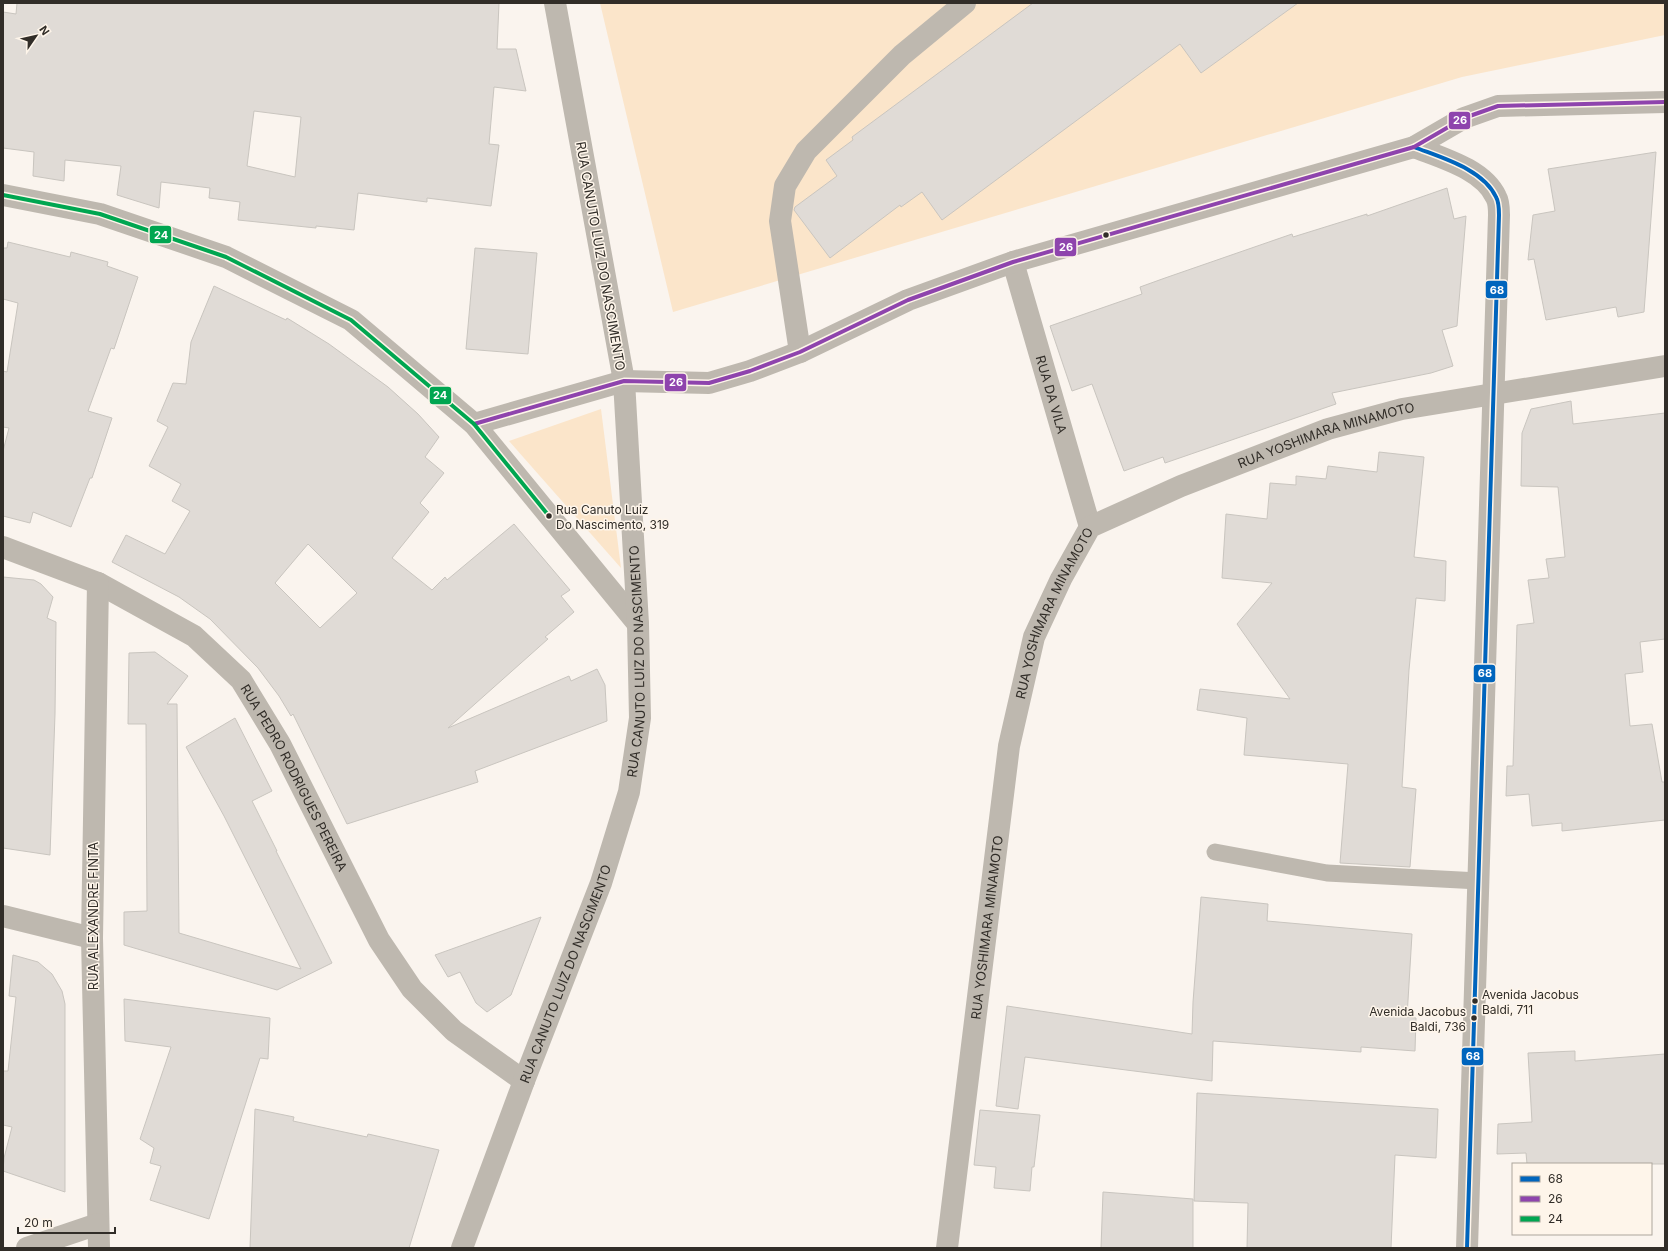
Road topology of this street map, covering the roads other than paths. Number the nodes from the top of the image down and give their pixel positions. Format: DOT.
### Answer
graph roads {
  1 [pos="555,3"];
  2 [pos="965,3"];
  3 [pos="1665,102"];
  4 [pos="1414,147"];
  5 [pos="3,195"];
  6 [pos="1013,262"];
  7 [pos="800,352"];
  8 [pos="1665,366"];
  9 [pos="624,380"];
  10 [pos="1494,395"];
  11 [pos="474,424"];
  12 [pos="1090,526"];
  13 [pos="3,547"];
  14 [pos="98,583"];
  15 [pos="638,624"];
  16 [pos="1215,852"];
  17 [pos="1479,881"];
  18 [pos="3,916"];
  19 [pos="92,938"];
  20 [pos="524,1081"];
  21 [pos="98,1224"];
  22 [pos="27,1248"];
  23 [pos="99,1248"];
  24 [pos="462,1248"];
  25 [pos="947,1248"];
  26 [pos="1467,1248"];
  1 -- 9 [label="street, RUA CANUTO LUIZ DO NASCIMENTO"];
  2 -- 7 [label="street"];
  3 -- 4 [label="street"];
  4 -- 6 [label="street"];
  4 -- 10 [label="street"];
  5 -- 11 [label="street"];
  6 -- 7 [label="street"];
  6 -- 12 [label="street, RUA DA VILA"];
  7 -- 9 [label="street"];
  8 -- 10 [label="street, RUA YOSHIMARA MINAMOTO"];
  9 -- 11 [label="street"];
  9 -- 15 [label="street, RUA CANUTO LUIZ DO NASCIMENTO"];
  10 -- 12 [label="street, RUA YOSHIMARA MINAMOTO"];
  10 -- 17 [label="street"];
  11 -- 15 [label="street"];
  12 -- 25 [label="street, RUA YOSHIMARA MINAMOTO"];
  13 -- 14 [label="street, RUA PEDRO RODRIGUES PEREIRA"];
  14 -- 19 [label="street, RUA ALEXANDRE FINTA"];
  14 -- 20 [label="street, RUA PEDRO RODRIGUES PEREIRA"];
  15 -- 20 [label="street, RUA CANUTO LUIZ DO NASCIMENTO"];
  16 -- 17 [label="lane"];
  17 -- 26 [label="street"];
  18 -- 19 [label="street"];
  19 -- 21 [label="street, RUA ALEXANDRE FINTA"];
  20 -- 24 [label="street, RUA CANUTO LUIZ DO NASCIMENTO"];
  21 -- 22 [label="street"];
  21 -- 23 [label="street, RUA ALEXANDRE FINTA"];
}
